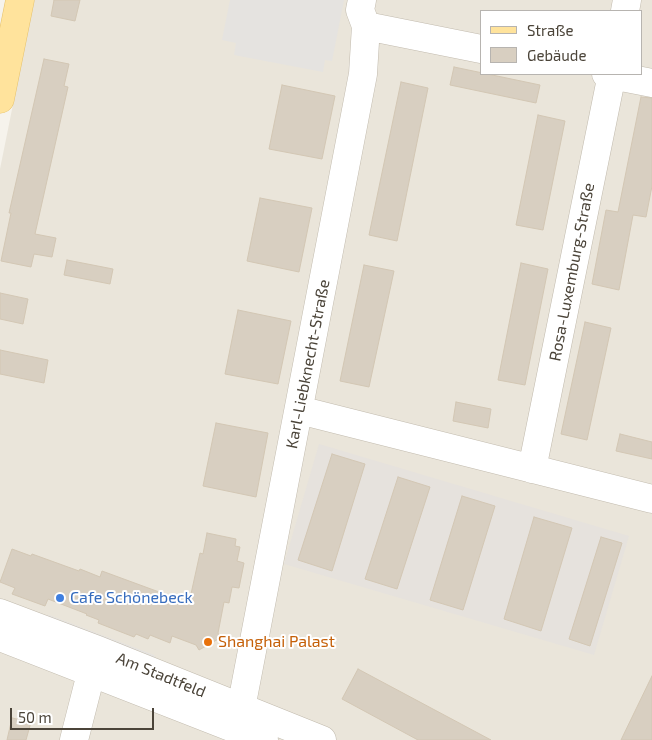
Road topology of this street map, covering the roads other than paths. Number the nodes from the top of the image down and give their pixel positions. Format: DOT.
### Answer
graph roads {
  1 [pos="20,0"];
  2 [pos="364,13"];
  3 [pos="480,49"];
  4 [pos="610,75"];
  5 [pos="615,75"];
  6 [pos="652,83"];
  7 [pos="0,99"];
  8 [pos="299,410"];
  9 [pos="532,469"];
  10 [pos="652,499"];
  11 [pos="0,614"];
  12 [pos="0,637"];
  13 [pos="94,661"];
  14 [pos="239,718"];
  15 [pos="74,740"];
  16 [pos="264,740"];
  17 [pos="322,740"];
  1 -- 7 [label="main road"];
  2 -- 3 [label="street"];
  2 -- 8 [label="street, Karl-Liebknecht-Straße"];
  4 -- 9 [label="street, Rosa-Luxemburg-Straße"];
  5 -- 6 [label="street, Rosa-Luxemburg-Straße"];
  8 -- 9 [label="street"];
  8 -- 14 [label="street, Karl-Liebknecht-Straße"];
  9 -- 10 [label="street"];
  11 -- 13 [label="street, Am Stadtfeld"];
  12 -- 13 [label="street, Am Stadtfeld"];
  13 -- 14 [label="street, Am Stadtfeld"];
  13 -- 15 [label="street"];
  14 -- 16 [label="street, Am Stadtfeld"];
  14 -- 17 [label="street, Am Stadtfeld"];
}
